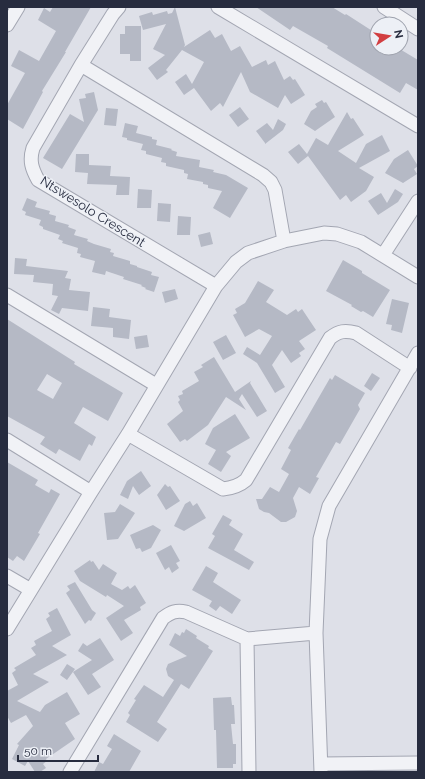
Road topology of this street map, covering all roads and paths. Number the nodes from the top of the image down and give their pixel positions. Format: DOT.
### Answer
graph roads {
  1 [pos="18,7"];
  2 [pos="119,7"];
  3 [pos="218,7"];
  4 [pos="384,7"];
  5 [pos="400,11"];
  6 [pos="7,25"];
  7 [pos="418,29"];
  8 [pos="81,65"];
  9 [pos="418,126"];
  10 [pos="418,201"];
  11 [pos="284,241"];
  12 [pos="383,255"];
  13 [pos="418,277"];
  14 [pos="216,286"];
  15 [pos="7,295"];
  16 [pos="418,353"];
  17 [pos="410,368"];
  18 [pos="156,385"];
  19 [pos="128,434"];
  20 [pos="7,440"];
  21 [pos="91,492"];
  22 [pos="7,576"];
  23 [pos="31,590"];
  24 [pos="7,629"];
  25 [pos="316,633"];
  26 [pos="247,638"];
  27 [pos="414,766"];
  28 [pos="321,768"];
  29 [pos="70,772"];
  30 [pos="249,772"];
  1 -- 6 [label="street"];
  2 -- 8 [label="street, Ntswesolo Crescent"];
  3 -- 9 [label="street"];
  4 -- 5 [label="street"];
  5 -- 7 [label="street"];
  8 -- 11 [label="street"];
  8 -- 14 [label="street, Ntswesolo Crescent"];
  10 -- 12 [label="street"];
  11 -- 12 [label="street"];
  11 -- 14 [label="street"];
  12 -- 13 [label="street"];
  14 -- 18 [label="street"];
  15 -- 18 [label="street"];
  16 -- 17 [label="street"];
  17 -- 19 [label="street"];
  17 -- 25 [label="street"];
  18 -- 19 [label="street"];
  19 -- 21 [label="street"];
  20 -- 21 [label="street"];
  21 -- 23 [label="street"];
  22 -- 23 [label="street"];
  23 -- 24 [label="street"];
  25 -- 26 [label="street"];
  25 -- 28 [label="street"];
  26 -- 29 [label="street"];
  26 -- 30 [label="street"];
  27 -- 28 [label="street"];
}
